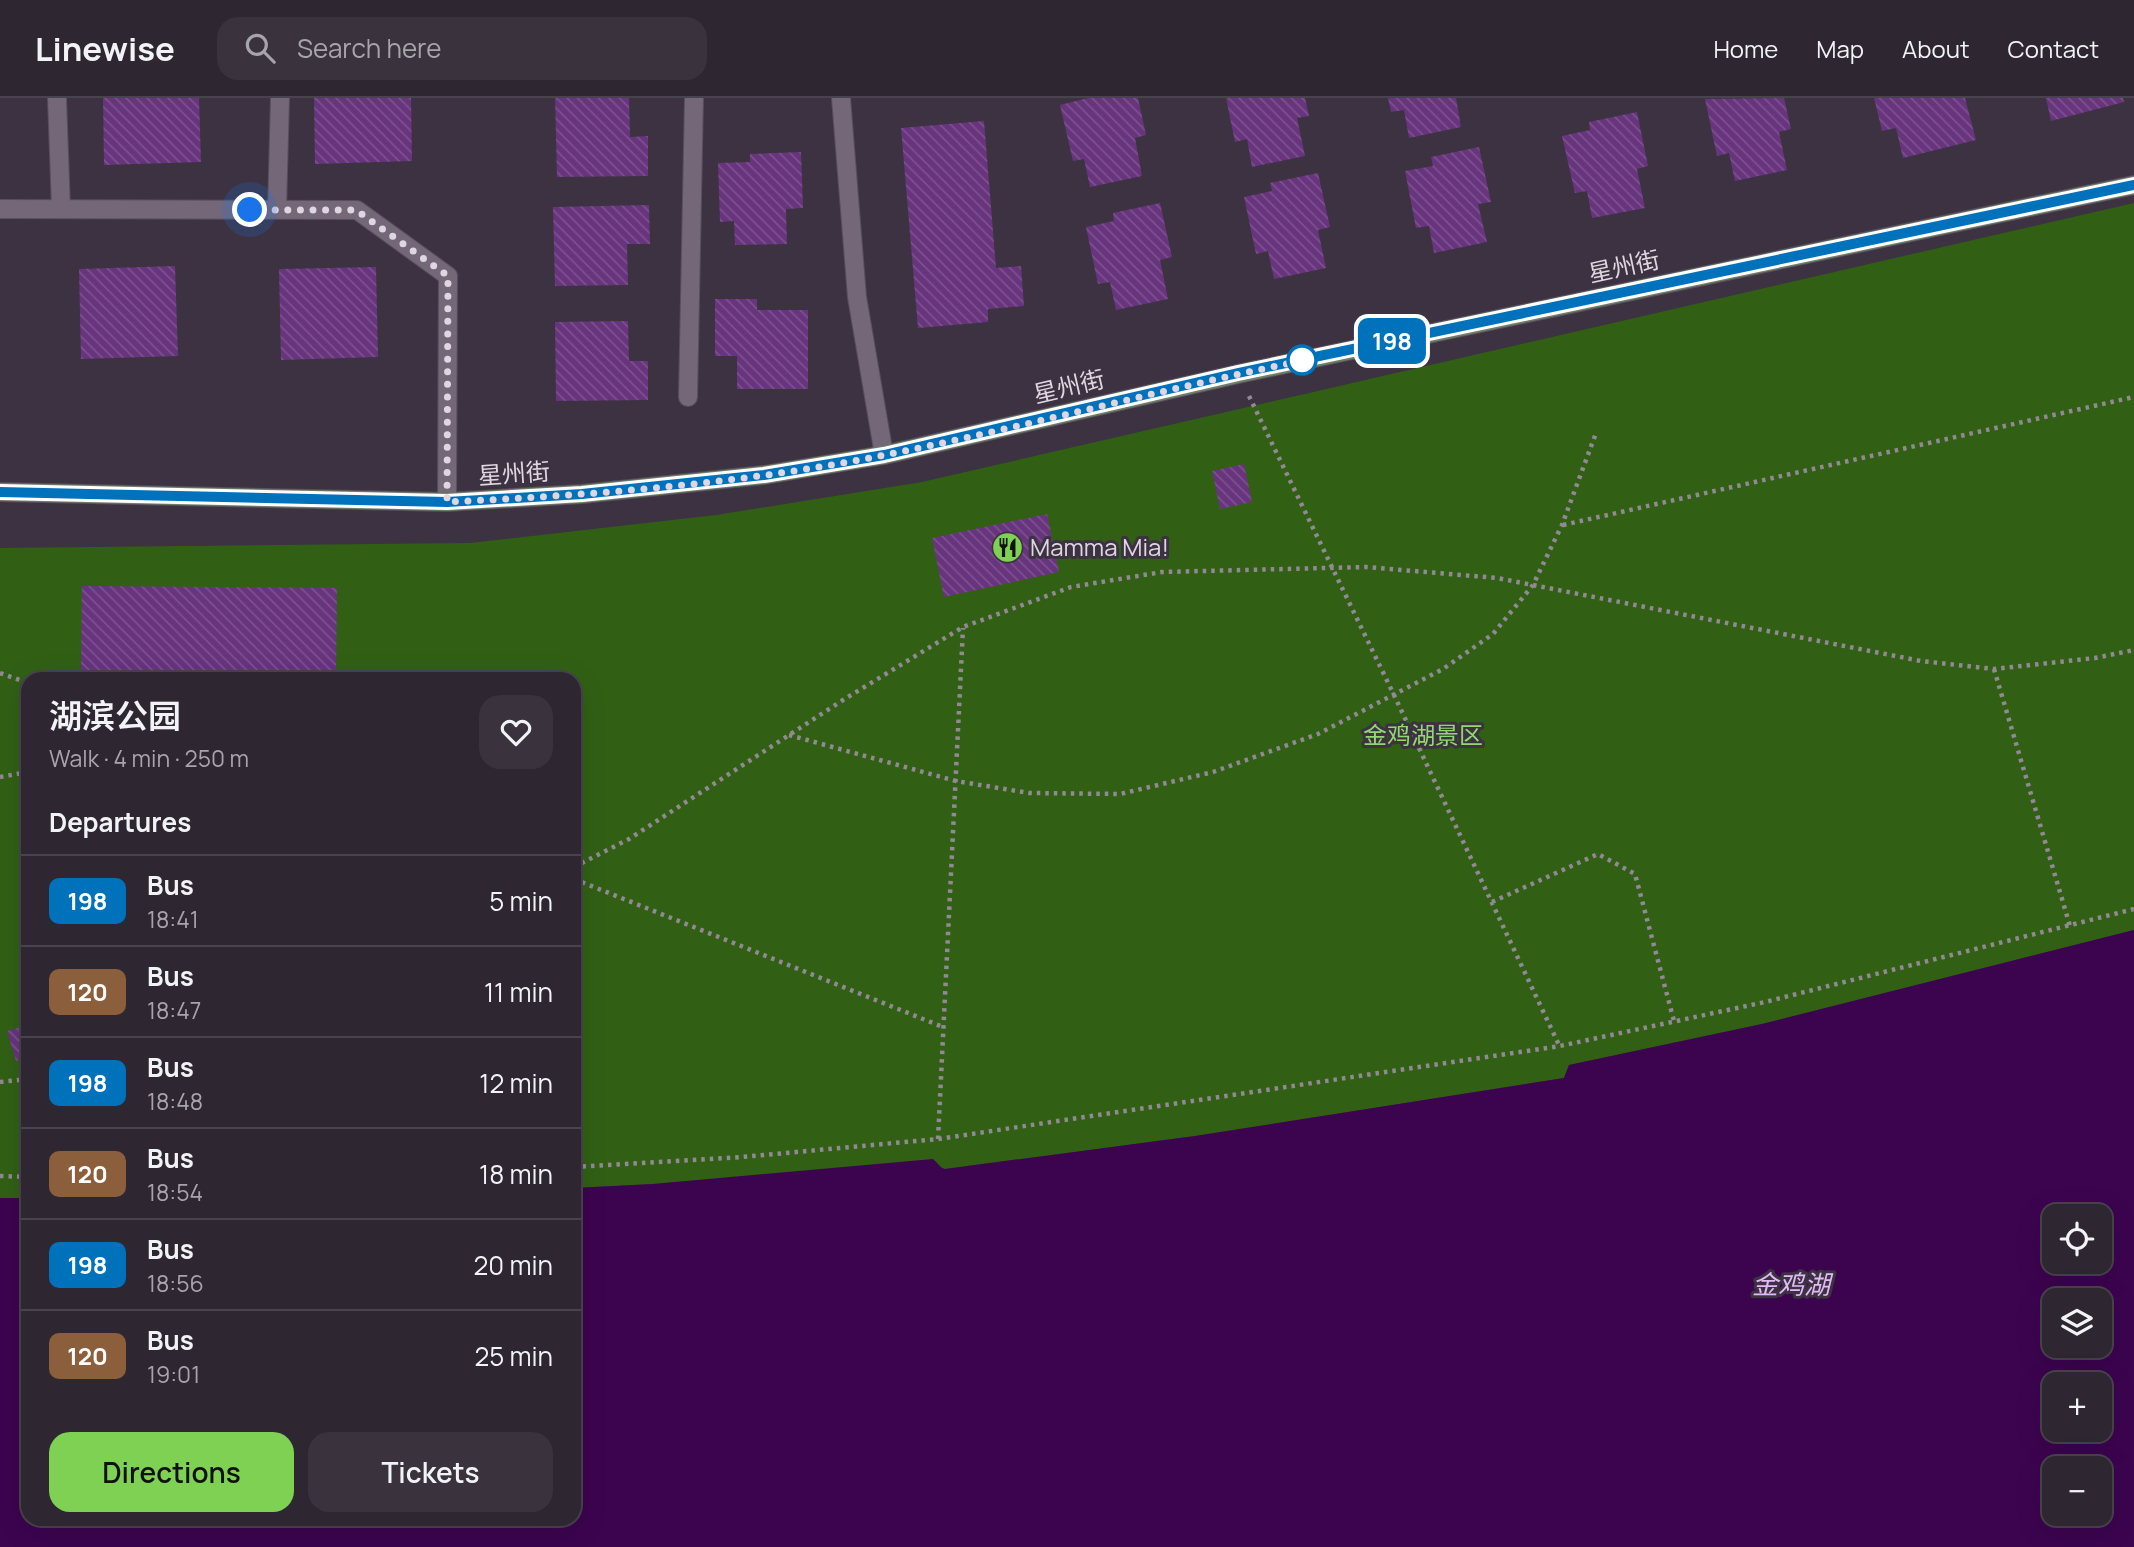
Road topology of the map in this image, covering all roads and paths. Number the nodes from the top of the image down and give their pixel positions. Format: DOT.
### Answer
graph roads {
  1 [pos="57,98"];
  2 [pos="280,98"];
  3 [pos="694,98"];
  4 [pos="841,98"];
  5 [pos="2134,185"];
  6 [pos="0,209"];
  7 [pos="61,209"];
  8 [pos="277,210"];
  9 [pos="1238,373"];
  10 [pos="688,397"];
  11 [pos="2134,397"];
  12 [pos="1596,433"];
  13 [pos="884,455"];
  14 [pos="0,492"];
  15 [pos="447,502"];
  16 [pos="1562,525"];
  17 [pos="1332,567"];
  18 [pos="1533,585"];
  19 [pos="963,627"];
  20 [pos="2134,650"];
  21 [pos="1994,668"];
  22 [pos="0,673"];
  23 [pos="21,680"];
  24 [pos="1394,695"];
  25 [pos="789,735"];
  26 [pos="21,773"];
  27 [pos="0,777"];
  28 [pos="956,781"];
  29 [pos="581,863"];
  30 [pos="581,882"];
  31 [pos="1492,902"];
  32 [pos="2134,909"];
  33 [pos="2070,926"];
  34 [pos="1674,1021"];
  35 [pos="943,1027"];
  36 [pos="1560,1045"];
  37 [pos="21,1080"];
  38 [pos="0,1082"];
  39 [pos="938,1139"];
  40 [pos="581,1167"];
  41 [pos="0,1176"];
  42 [pos="21,1177"];
  1 -- 7 [label="lane"];
  2 -- 8 [label="lane"];
  3 -- 10 [label="lane"];
  4 -- 13 [label="lane"];
  5 -- 9 [label="street, 星州街"];
  6 -- 7 [label="lane"];
  7 -- 8 [label="lane"];
  8 -- 15 [label="lane"];
  9 -- 13 [label="street, 星州街"];
  9 -- 17 [label="path"];
  11 -- 16 [label="path"];
  12 -- 16 [label="path"];
  13 -- 15 [label="street, 星州街"];
  14 -- 15 [label="street, 星州街"];
  16 -- 18 [label="path"];
  17 -- 18 [label="path"];
  17 -- 19 [label="path"];
  17 -- 24 [label="path"];
  18 -- 21 [label="path"];
  18 -- 24 [label="path"];
  19 -- 25 [label="path"];
  19 -- 28 [label="path"];
  20 -- 21 [label="path"];
  21 -- 33 [label="path"];
  22 -- 23 [label="path"];
  24 -- 28 [label="path"];
  24 -- 31 [label="path"];
  25 -- 28 [label="path"];
  25 -- 29 [label="path"];
  26 -- 27 [label="path"];
  28 -- 35 [label="path"];
  30 -- 35 [label="path"];
  31 -- 34 [label="path"];
  31 -- 36 [label="path"];
  32 -- 33 [label="path"];
  33 -- 34 [label="path"];
  34 -- 36 [label="path"];
  35 -- 39 [label="path"];
  36 -- 39 [label="path"];
  37 -- 38 [label="path"];
  39 -- 40 [label="path"];
  41 -- 42 [label="path"];
}
